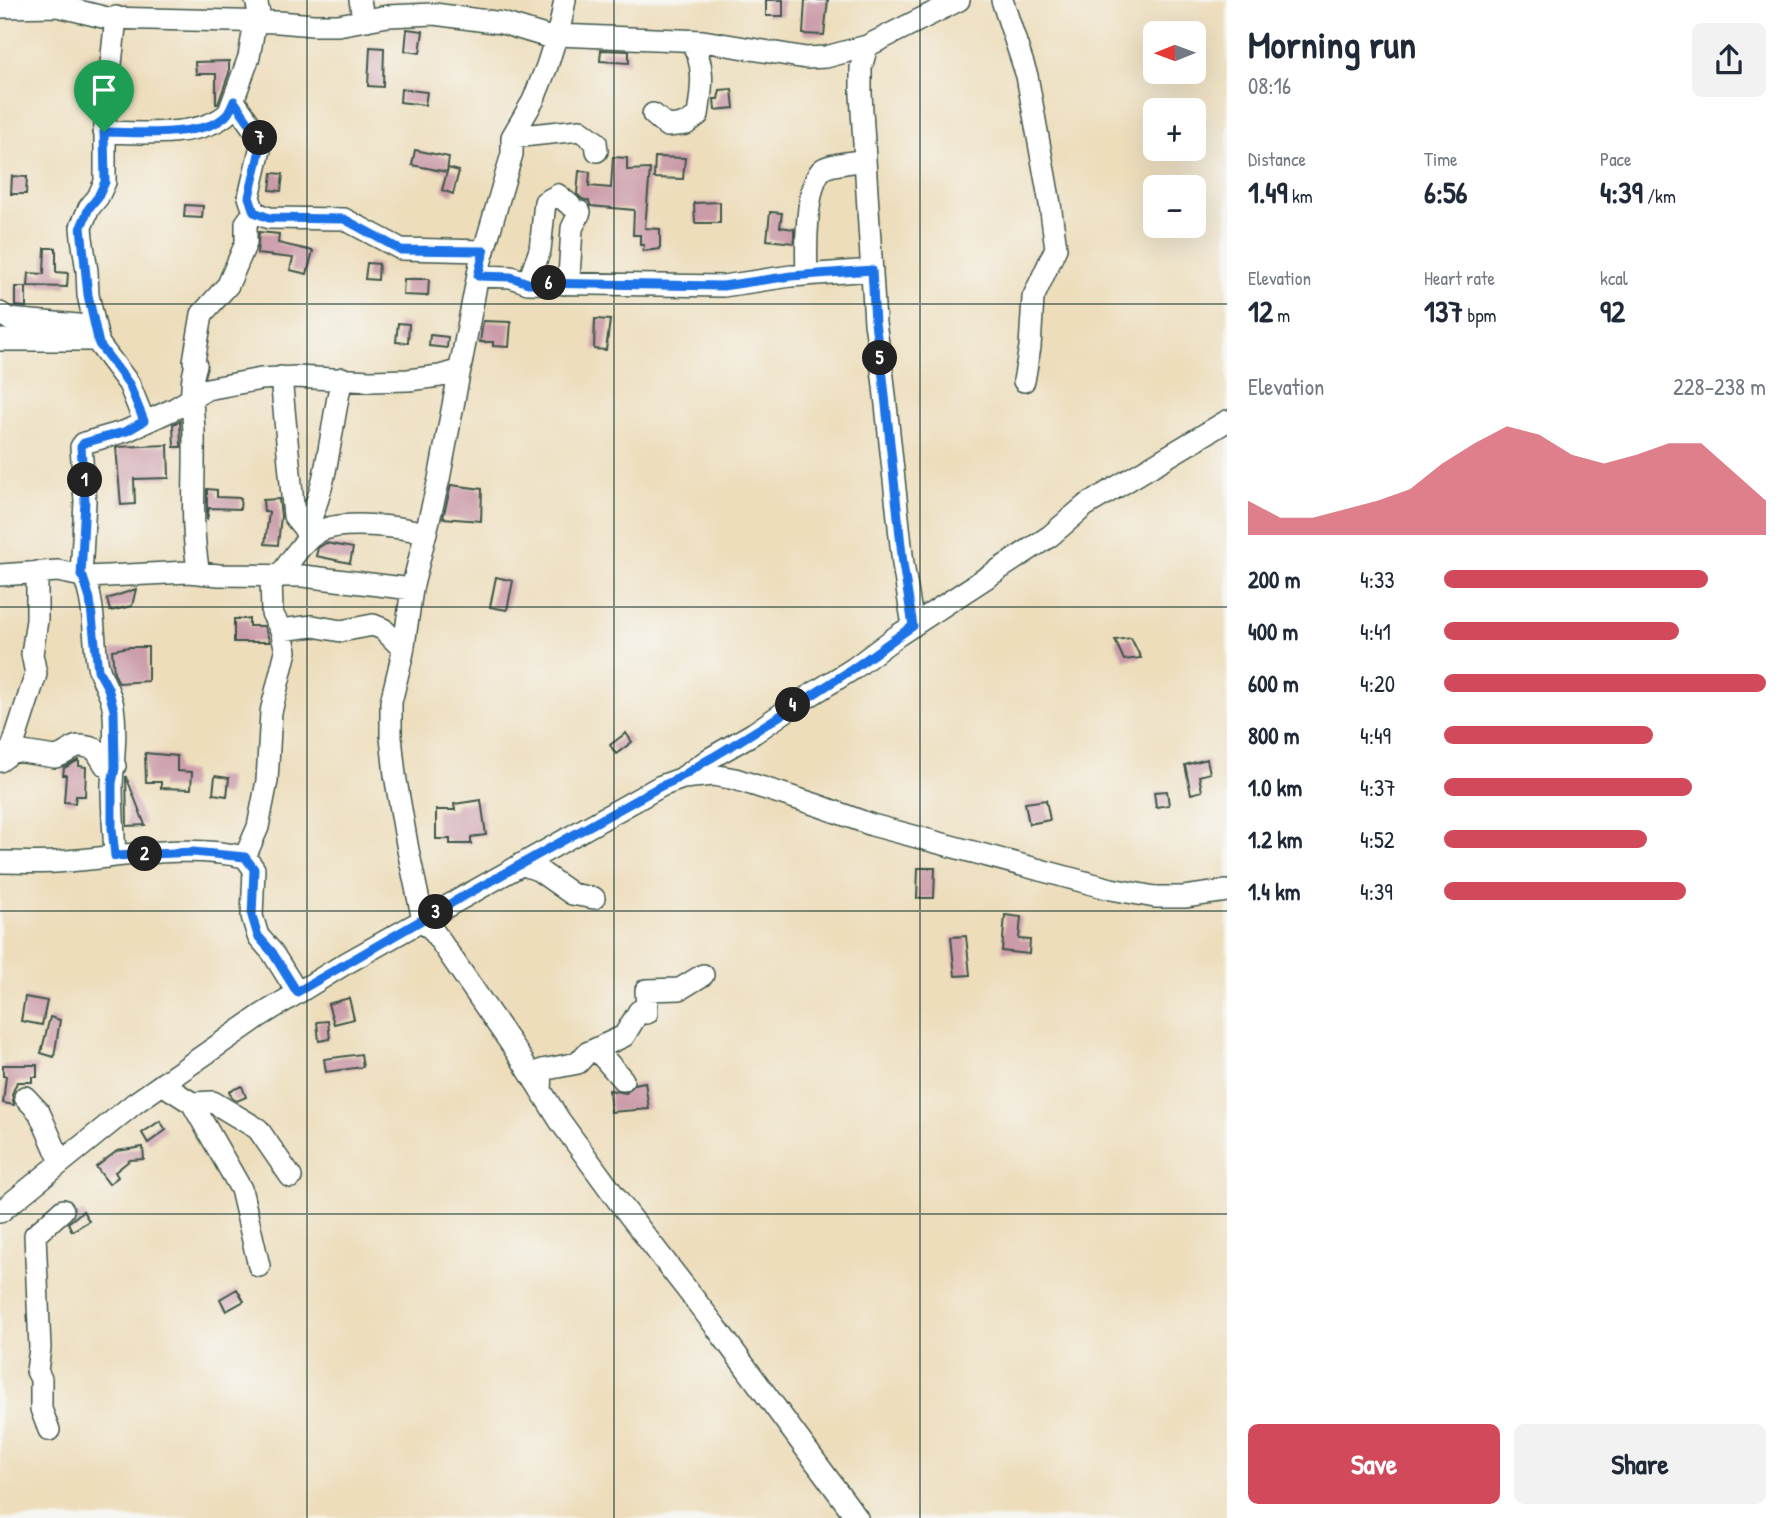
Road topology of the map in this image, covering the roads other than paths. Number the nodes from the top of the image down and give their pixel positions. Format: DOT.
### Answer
graph roads {
  1 [pos="256,0"];
  2 [pos="360,0"];
  3 [pos="565,0"];
  4 [pos="959,0"];
  5 [pos="1002,0"];
  6 [pos="60,3"];
  7 [pos="0,7"];
  8 [pos="922,9"];
  9 [pos="116,17"];
  10 [pos="367,20"];
  11 [pos="258,22"];
  12 [pos="556,37"];
  13 [pos="690,41"];
  14 [pos="867,46"];
  15 [pos="234,101"];
  16 [pos="653,114"];
  17 [pos="104,132"];
  18 [pos="512,137"];
  19 [pos="597,151"];
  20 [pos="865,160"];
  21 [pos="254,212"];
  22 [pos="484,251"];
  23 [pos="872,270"];
  24 [pos="807,275"];
  25 [pos="478,276"];
  26 [pos="528,283"];
  27 [pos="564,284"];
  28 [pos="0,313"];
  29 [pos="96,335"];
  30 [pos="0,340"];
  31 [pos="460,370"];
  32 [pos="281,377"];
  33 [pos="342,378"];
  34 [pos="1024,381"];
  35 [pos="191,398"];
  36 [pos="144,421"];
  37 [pos="1227,421"];
  38 [pos="426,533"];
  39 [pos="308,534"];
  40 [pos="37,572"];
  41 [pos="199,573"];
  42 [pos="0,575"];
  43 [pos="82,576"];
  44 [pos="274,576"];
  45 [pos="412,589"];
  46 [pos="913,626"];
  47 [pos="282,630"];
  48 [pos="403,649"];
  49 [pos="5,755"];
  50 [pos="115,766"];
  51 [pos="680,780"];
  52 [pos="115,856"];
  53 [pos="245,857"];
  54 [pos="0,862"];
  55 [pos="522,864"];
  56 [pos="1227,891"];
  57 [pos="594,898"];
  58 [pos="422,920"];
  59 [pos="703,975"];
  60 [pos="297,992"];
  61 [pos="596,1049"];
  62 [pos="623,1080"];
  63 [pos="162,1084"];
  64 [pos="541,1091"];
  65 [pos="25,1097"];
  66 [pos="192,1103"];
  67 [pos="56,1166"];
  68 [pos="291,1177"];
  69 [pos="0,1212"];
  70 [pos="258,1266"];
  71 [pos="49,1430"];
  72 [pos="857,1518"];
  1 -- 11 [label="street"];
  2 -- 10 [label="street"];
  3 -- 12 [label="street"];
  4 -- 8 [label="street"];
  5 -- 34 [label="street"];
  6 -- 7 [label="street"];
  6 -- 9 [label="street"];
  8 -- 14 [label="street"];
  9 -- 11 [label="street"];
  9 -- 17 [label="street"];
  10 -- 11 [label="street"];
  10 -- 12 [label="street"];
  11 -- 15 [label="street"];
  12 -- 13 [label="street"];
  12 -- 18 [label="street"];
  13 -- 14 [label="street"];
  13 -- 16 [label="street"];
  14 -- 20 [label="street"];
  15 -- 17 [label="street"];
  15 -- 21 [label="street"];
  17 -- 29 [label="street"];
  18 -- 19 [label="street"];
  18 -- 22 [label="street"];
  20 -- 23 [label="street"];
  20 -- 24 [label="street"];
  21 -- 22 [label="street"];
  21 -- 35 [label="street"];
  22 -- 25 [label="street"];
  23 -- 24 [label="street"];
  23 -- 46 [label="street"];
  24 -- 27 [label="street"];
  25 -- 26 [label="street"];
  25 -- 31 [label="street"];
  26 -- 27 [label="street"];
  26 -- 27 [label="street"];
  28 -- 29 [label="street"];
  29 -- 30 [label="street"];
  29 -- 36 [label="street"];
  31 -- 33 [label="street"];
  31 -- 38 [label="street"];
  32 -- 33 [label="street"];
  32 -- 35 [label="street"];
  32 -- 39 [label="street"];
  33 -- 39 [label="street"];
  35 -- 36 [label="street"];
  35 -- 41 [label="street"];
  36 -- 43 [label="street"];
  37 -- 46 [label="street"];
  38 -- 39 [label="street"];
  38 -- 45 [label="street"];
  39 -- 44 [label="street"];
  40 -- 42 [label="street"];
  40 -- 43 [label="street"];
  40 -- 49 [label="street"];
  41 -- 43 [label="street"];
  41 -- 44 [label="street"];
  43 -- 50 [label="street"];
  44 -- 45 [label="street"];
  44 -- 47 [label="street"];
  45 -- 48 [label="street"];
  46 -- 51 [label="street"];
  47 -- 48 [label="street"];
  47 -- 53 [label="street"];
  48 -- 58 [label="street"];
  49 -- 50 [label="street"];
  50 -- 52 [label="street"];
  51 -- 55 [label="street"];
  51 -- 56 [label="street"];
  52 -- 53 [label="street"];
  52 -- 54 [label="street"];
  53 -- 60 [label="street"];
  55 -- 57 [label="street"];
  55 -- 58 [label="street"];
  58 -- 60 [label="street"];
  58 -- 64 [label="street"];
  59 -- 61 [label="street"];
  60 -- 63 [label="street"];
  61 -- 62 [label="street"];
  61 -- 64 [label="street"];
  63 -- 66 [label="street"];
  63 -- 67 [label="street"];
  64 -- 72 [label="street"];
  65 -- 67 [label="street"];
  66 -- 68 [label="street"];
  66 -- 70 [label="street"];
  67 -- 69 [label="street"];
  67 -- 71 [label="street"];
}
